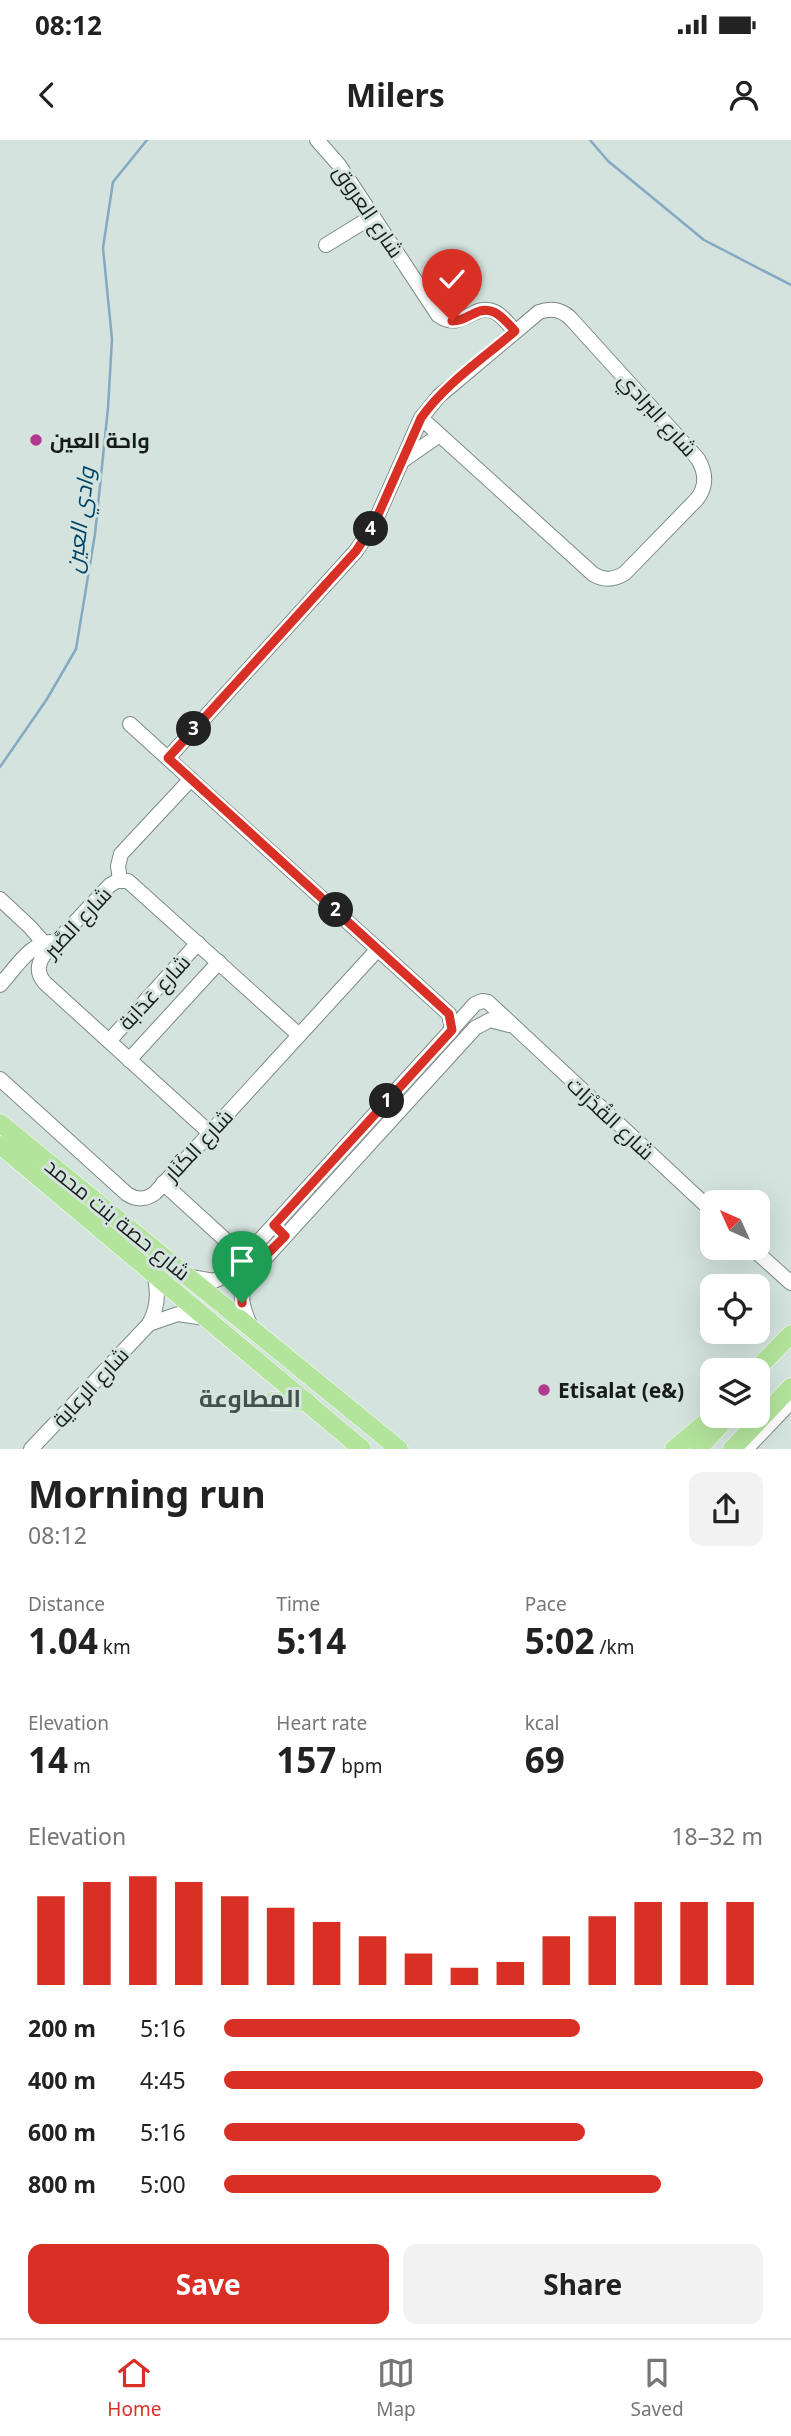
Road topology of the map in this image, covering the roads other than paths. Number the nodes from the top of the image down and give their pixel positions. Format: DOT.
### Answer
graph roads {
  1 [pos="317,140"];
  2 [pos="373,215"];
  3 [pos="326,246"];
  4 [pos="515,331"];
  5 [pos="421,418"];
  6 [pos="438,436"];
  7 [pos="399,465"];
  8 [pos="130,724"];
  9 [pos="168,758"];
  10 [pos="191,779"];
  11 [pos="120,880"];
  12 [pos="0,899"];
  13 [pos="50,942"];
  14 [pos="198,943"];
  15 [pos="378,949"];
  16 [pos="219,962"];
  17 [pos="0,985"];
  18 [pos="490,1004"];
  19 [pos="449,1014"];
  20 [pos="467,1014"];
  21 [pos="482,1023"];
  22 [pos="510,1025"];
  23 [pos="452,1030"];
  24 [pos="299,1035"];
  25 [pos="108,1041"];
  26 [pos="129,1060"];
  27 [pos="0,1079"];
  28 [pos="0,1123"];
  29 [pos="210,1133"];
  30 [pos="0,1145"];
  31 [pos="163,1184"];
  32 [pos="700,1201"];
  33 [pos="274,1225"];
  34 [pos="285,1236"];
  35 [pos="232,1246"];
  36 [pos="252,1249"];
  37 [pos="765,1260"];
  38 [pos="238,1264"];
  39 [pos="154,1274"];
  40 [pos="188,1277"];
  41 [pos="791,1283"];
  42 [pos="206,1319"];
  43 [pos="149,1324"];
  44 [pos="252,1328"];
  45 [pos="791,1334"];
  46 [pos="791,1350"];
  47 [pos="768,1358"];
  48 [pos="791,1371"];
  49 [pos="770,1372"];
  50 [pos="791,1387"];
  51 [pos="770,1393"];
  52 [pos="272,1401"];
  53 [pos="307,1402"];
  54 [pos="791,1402"];
  55 [pos="702,1428"];
  56 [pos="705,1428"];
  57 [pos="711,1428"];
  58 [pos="737,1428"];
  59 [pos="31,1449"];
  60 [pos="362,1449"];
  61 [pos="398,1449"];
  62 [pos="674,1449"];
  63 [pos="681,1449"];
  64 [pos="698,1449"];
  65 [pos="717,1449"];
  66 [pos="732,1449"];
  67 [pos="746,1449"];
  1 -- 2 [label="street, شارع العروق"];
  2 -- 3 [label="street"];
  2 -- 4 [label="street, شارع العروق"];
  4 -- 5 [label="street, شارع البرادي"];
  4 -- 6 [label="street, شارع البرادي"];
  5 -- 6 [label="street, شارع البرادي"];
  5 -- 7 [label="street, شارع البرادي"];
  6 -- 7 [label="street"];
  7 -- 9 [label="street, شارع البرادي"];
  8 -- 9 [label="street"];
  9 -- 10 [label="street"];
  10 -- 11 [label="street"];
  10 -- 15 [label="street"];
  11 -- 13 [label="street, شارع الصَّبر"];
  11 -- 14 [label="street, شارع الصَّبر"];
  12 -- 13 [label="street"];
  13 -- 17 [label="street"];
  13 -- 25 [label="street, شارع الصَّبر"];
  14 -- 16 [label="street, شارع الصَّبر"];
  14 -- 25 [label="street, شارع عَدَابَة"];
  15 -- 19 [label="street"];
  15 -- 24 [label="street, شارع الكَنَار"];
  16 -- 24 [label="street, شارع الصَّبر"];
  16 -- 26 [label="street, شارع عَدَابَة"];
  18 -- 20 [label="street"];
  18 -- 21 [label="street"];
  18 -- 22 [label="street, شارع القُدْرَات"];
  19 -- 20 [label="street"];
  19 -- 23 [label="street"];
  20 -- 21 [label="street"];
  20 -- 23 [label="street"];
  21 -- 22 [label="street"];
  21 -- 34 [label="street"];
  22 -- 32 [label="street, شارع القُدْرَات"];
  23 -- 33 [label="street"];
  24 -- 29 [label="street, شارع الكَنَار"];
  25 -- 26 [label="street, شارع الصَّبر"];
  26 -- 29 [label="street, شارع الصَّبر"];
  27 -- 31 [label="street, شارع الكَنَار"];
  28 -- 40 [label="main road, شارع حصة بنت محمد"];
  29 -- 31 [label="street, شارع الكَنَار"];
  30 -- 39 [label="main road, شارع حصة بنت محمد"];
  31 -- 35 [label="street"];
  33 -- 34 [label="street"];
  33 -- 36 [label="street"];
  34 -- 44 [label="street"];
  35 -- 36 [label="street"];
  35 -- 38 [label="street"];
  36 -- 38 [label="street"];
  37 -- 41 [label="street"];
  38 -- 40 [label="street"];
  39 -- 42 [label="main road, شارع حصة بنت محمد"];
  39 -- 43 [label="street, شارع الرعاية"];
  40 -- 44 [label="main road, شارع حصة بنت محمد"];
  42 -- 43 [label="street, شارع الرعاية"];
  42 -- 53 [label="main road, شارع حصة بنت محمد"];
  43 -- 59 [label="street, شارع الرعاية"];
  44 -- 61 [label="main road, شارع حصة بنت محمد"];
  45 -- 47 [label="main road"];
  46 -- 49 [label="main road"];
  48 -- 51 [label="main road"];
  50 -- 66 [label="main road"];
  52 -- 53 [label="main road"];
  53 -- 60 [label="main road, شارع حصة بنت محمد"];
  54 -- 67 [label="street"];
  55 -- 62 [label="main road"];
  56 -- 63 [label="main road"];
  57 -- 64 [label="main road"];
  58 -- 65 [label="main road"];
}
